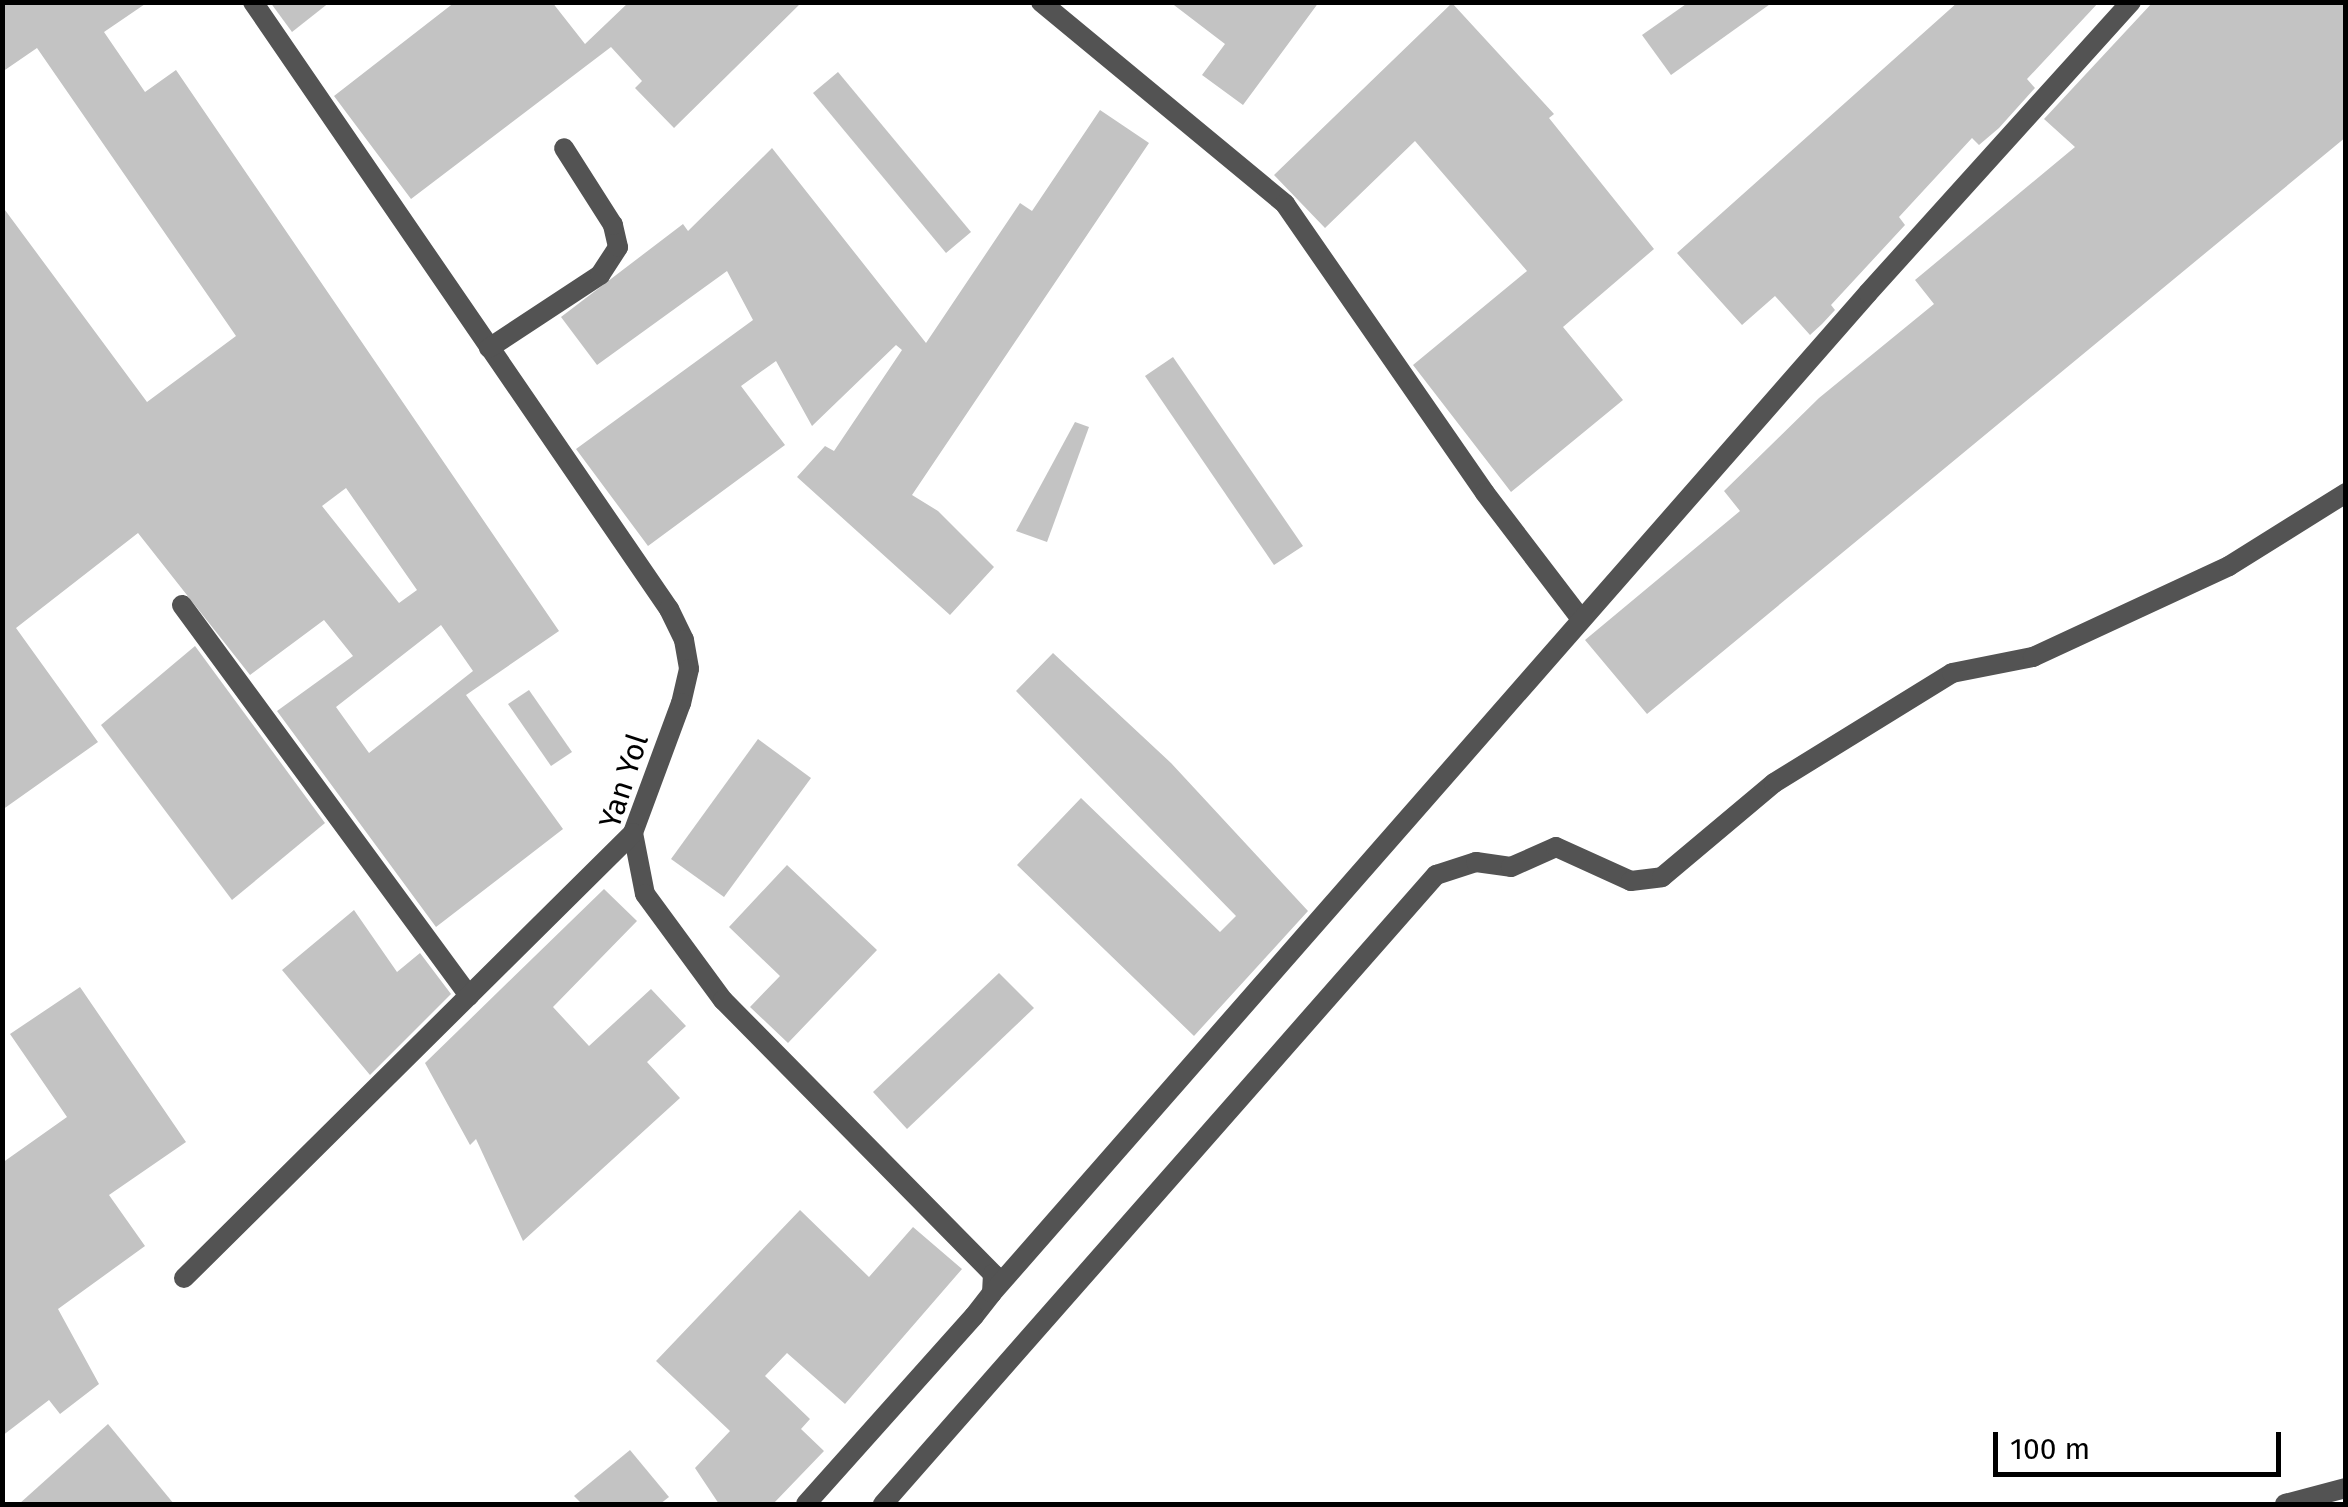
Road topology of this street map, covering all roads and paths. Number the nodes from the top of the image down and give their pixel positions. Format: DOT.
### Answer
graph roads {
  1 [pos="252,2"];
  2 [pos="1041,2"];
  3 [pos="2130,2"];
  4 [pos="564,148"];
  5 [pos="489,348"];
  6 [pos="2346,493"];
  7 [pos="182,605"];
  8 [pos="1581,619"];
  9 [pos="633,833"];
  10 [pos="468,996"];
  11 [pos="184,1278"];
  12 [pos="992,1293"];
  13 [pos="2346,1488"];
  14 [pos="806,1504"];
  15 [pos="883,1504"];
  16 [pos="2285,1504"];
  1 -- 5 [label="street, Yan Yol"];
  2 -- 8 [label="street"];
  3 -- 8 [label="street"];
  4 -- 5 [label="street"];
  5 -- 9 [label="street, Yan Yol"];
  6 -- 15 [label="street"];
  7 -- 10 [label="street"];
  8 -- 12 [label="street"];
  9 -- 10 [label="street"];
  9 -- 12 [label="street, Yan Yol"];
  10 -- 11 [label="street"];
  12 -- 14 [label="street"];
  13 -- 16 [label="street"];
}
